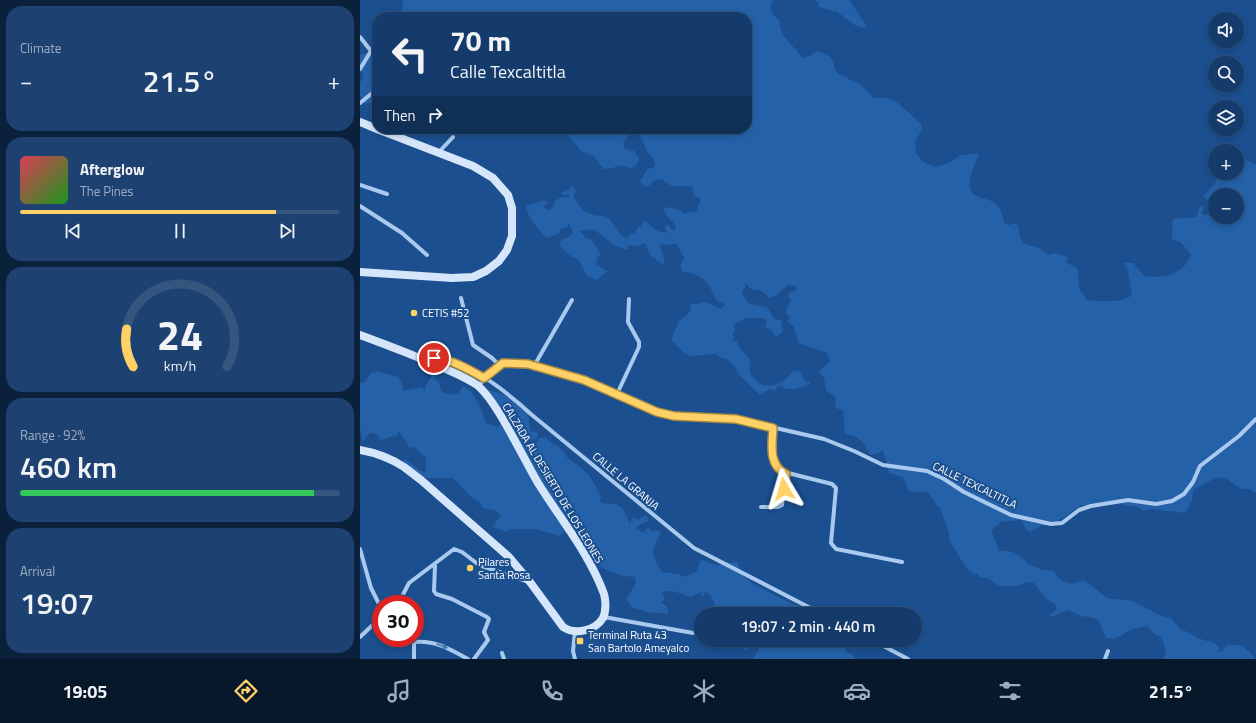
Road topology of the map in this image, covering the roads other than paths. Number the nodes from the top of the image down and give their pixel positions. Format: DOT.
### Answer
graph roads {
  1 [pos="360,37"];
  2 [pos="372,49"];
  3 [pos="372,54"];
  4 [pos="360,69"];
  5 [pos="372,93"];
  6 [pos="360,103"];
  7 [pos="360,122"];
  8 [pos="372,127"];
  9 [pos="390,134"];
  10 [pos="453,137"];
  11 [pos="438,153"];
  12 [pos="360,185"];
  13 [pos="387,194"];
  14 [pos="360,206"];
  15 [pos="427,255"];
  16 [pos="360,272"];
  17 [pos="461,298"];
  18 [pos="629,299"];
  19 [pos="572,300"];
  20 [pos="360,335"];
  21 [pos="424,360"];
  22 [pos="499,365"];
  23 [pos="534,366"];
  24 [pos="484,378"];
  25 [pos="478,387"];
  26 [pos="617,394"];
  27 [pos="1256,419"];
  28 [pos="773,428"];
  29 [pos="360,450"];
  30 [pos="786,474"];
  31 [pos="761,507"];
  32 [pos="360,549"];
  33 [pos="902,562"];
  34 [pos="435,565"];
  35 [pos="530,582"];
  36 [pos="374,595"];
  37 [pos="403,595"];
  38 [pos="808,607"];
  39 [pos="604,617"];
  40 [pos="372,626"];
  41 [pos="575,631"];
  42 [pos="693,633"];
  43 [pos="360,637"];
  44 [pos="424,641"];
  45 [pos="413,647"];
  46 [pos="885,647"];
  47 [pos="1108,651"];
  48 [pos="502,653"];
  49 [pos="414,659"];
  50 [pos="468,659"];
  51 [pos="474,659"];
  52 [pos="504,659"];
  53 [pos="575,659"];
  54 [pos="908,659"];
  55 [pos="1105,659"];
  1 -- 2 [label="street"];
  3 -- 4 [label="street"];
  5 -- 6 [label="street"];
  7 -- 8 [label="street"];
  9 -- 11 [label="street"];
  10 -- 11 [label="street"];
  11 -- 16 [label="street"];
  12 -- 13 [label="street"];
  14 -- 15 [label="street"];
  17 -- 22 [label="street"];
  18 -- 26 [label="street"];
  19 -- 23 [label="street"];
  20 -- 21 [label="street, CALZADA AL DESIERTO DE LOS LEONES"];
  21 -- 24 [label="street, CALLE LA GRANJA"];
  21 -- 25 [label="street, CALZADA AL DESIERTO DE LOS LEONES"];
  22 -- 23 [label="street, CALLE TEXCALTITLA"];
  22 -- 24 [label="street"];
  23 -- 26 [label="street, CALLE TEXCALTITLA"];
  24 -- 25 [label="street"];
  24 -- 38 [label="street, CALLE LA GRANJA"];
  25 -- 39 [label="street, CALZADA AL DESIERTO DE LOS LEONES"];
  26 -- 28 [label="street, CALLE TEXCALTITLA"];
  27 -- 28 [label="street, CALLE TEXCALTITLA"];
  28 -- 30 [label="street"];
  29 -- 35 [label="street"];
  30 -- 31 [label="street"];
  30 -- 33 [label="street"];
  32 -- 36 [label="street"];
  34 -- 35 [label="street"];
  34 -- 37 [label="street"];
  34 -- 51 [label="street"];
  35 -- 41 [label="street"];
  39 -- 41 [label="street"];
  39 -- 42 [label="street"];
  40 -- 43 [label="street"];
  41 -- 53 [label="street"];
  44 -- 50 [label="street, one-way"];
  45 -- 49 [label="street"];
  46 -- 54 [label="street"];
  47 -- 55 [label="street"];
  48 -- 52 [label="street"];
}
